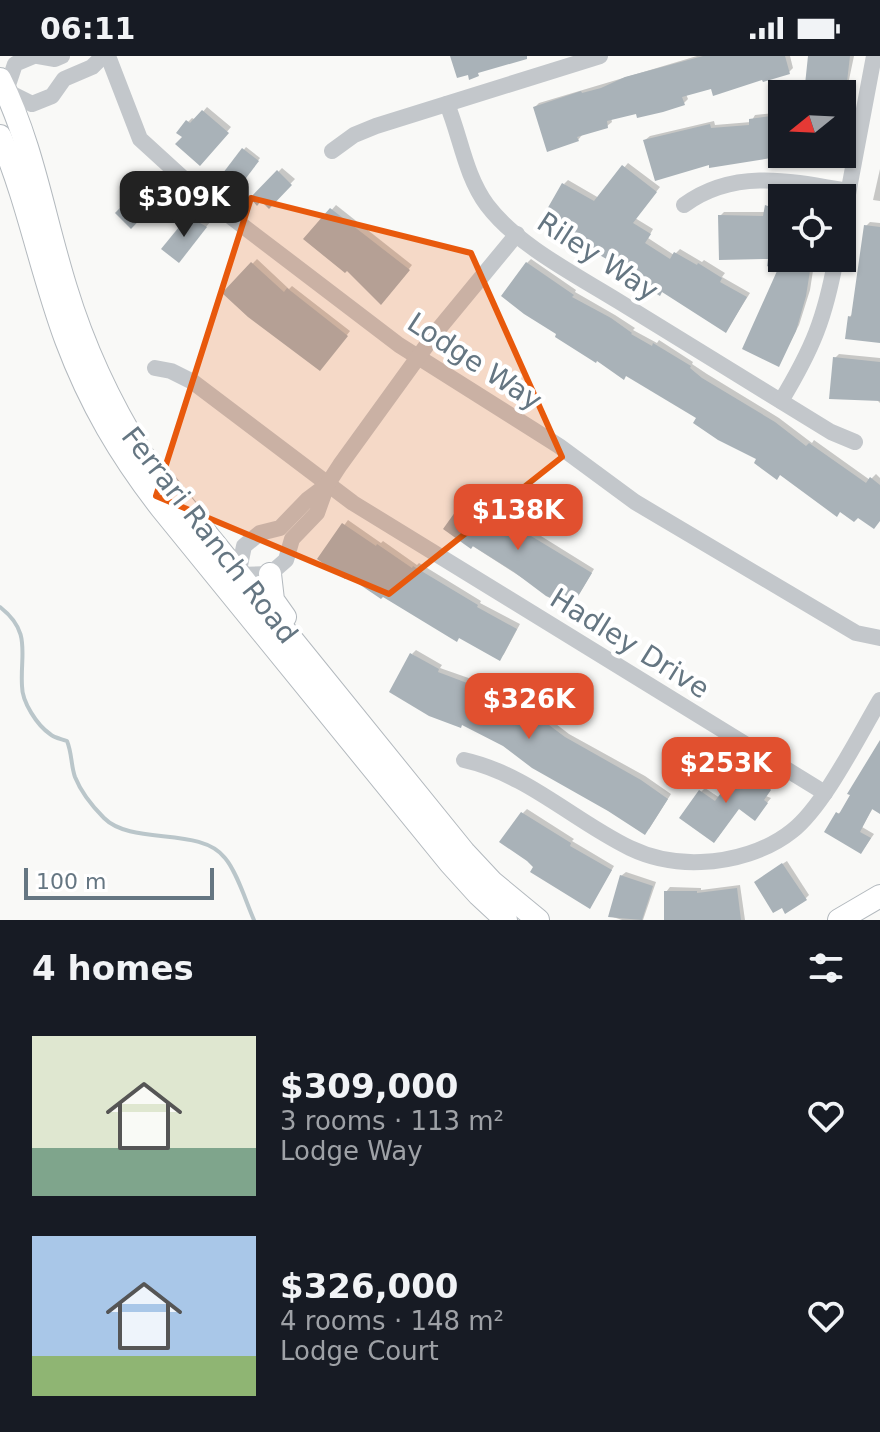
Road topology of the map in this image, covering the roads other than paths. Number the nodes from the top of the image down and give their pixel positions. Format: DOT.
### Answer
graph roads {
  1 [pos="106,56"];
  2 [pos="600,56"];
  3 [pos="874,56"];
  4 [pos="47,57"];
  5 [pos="64,79"];
  6 [pos="2,88"];
  7 [pos="447,104"];
  8 [pos="0,136"];
  9 [pos="332,151"];
  10 [pos="811,184"];
  11 [pos="849,184"];
  12 [pos="684,205"];
  13 [pos="517,234"];
  14 [pos="833,272"];
  15 [pos="418,357"];
  16 [pos="155,368"];
  17 [pos="781,401"];
  18 [pos="855,442"];
  19 [pos="327,485"];
  20 [pos="286,534"];
  21 [pos="270,574"];
  22 [pos="232,581"];
  23 [pos="880,638"];
  24 [pos="880,700"];
  25 [pos="361,726"];
  26 [pos="464,760"];
  27 [pos="825,793"];
  28 [pos="880,896"];
  29 [pos="506,920"];
  30 [pos="538,920"];
  31 [pos="839,920"];
  1 -- 5 [label="street"];
  1 -- 15 [label="street, Lodge Way"];
  2 -- 7 [label="street"];
  3 -- 11 [label="street"];
  4 -- 5 [label="street"];
  4 -- 6 [label="street"];
  5 -- 6 [label="street"];
  6 -- 22 [label="main road, Ferrari Ranch Road"];
  7 -- 9 [label="street"];
  7 -- 13 [label="street, Riley Way"];
  8 -- 22 [label="main road, Ferrari Ranch Road"];
  10 -- 12 [label="street"];
  13 -- 15 [label="street"];
  13 -- 17 [label="street, Riley Way"];
  14 -- 17 [label="street"];
  15 -- 19 [label="street"];
  15 -- 23 [label="street, Lodge Way"];
  16 -- 19 [label="street, Hadley Drive"];
  17 -- 18 [label="street, Riley Way"];
  19 -- 20 [label="street"];
  19 -- 27 [label="street, Hadley Drive"];
  20 -- 21 [label="street"];
  20 -- 22 [label="street"];
  21 -- 22 [label="street"];
  21 -- 25 [label="main road"];
  22 -- 25 [label="main road, Ferrari Ranch Road"];
  22 -- 29 [label="main road, Ferrari Ranch Road"];
  24 -- 27 [label="street"];
  25 -- 30 [label="main road, Ferrari Ranch Road"];
  26 -- 27 [label="street"];
  28 -- 31 [label="main road"];
}
